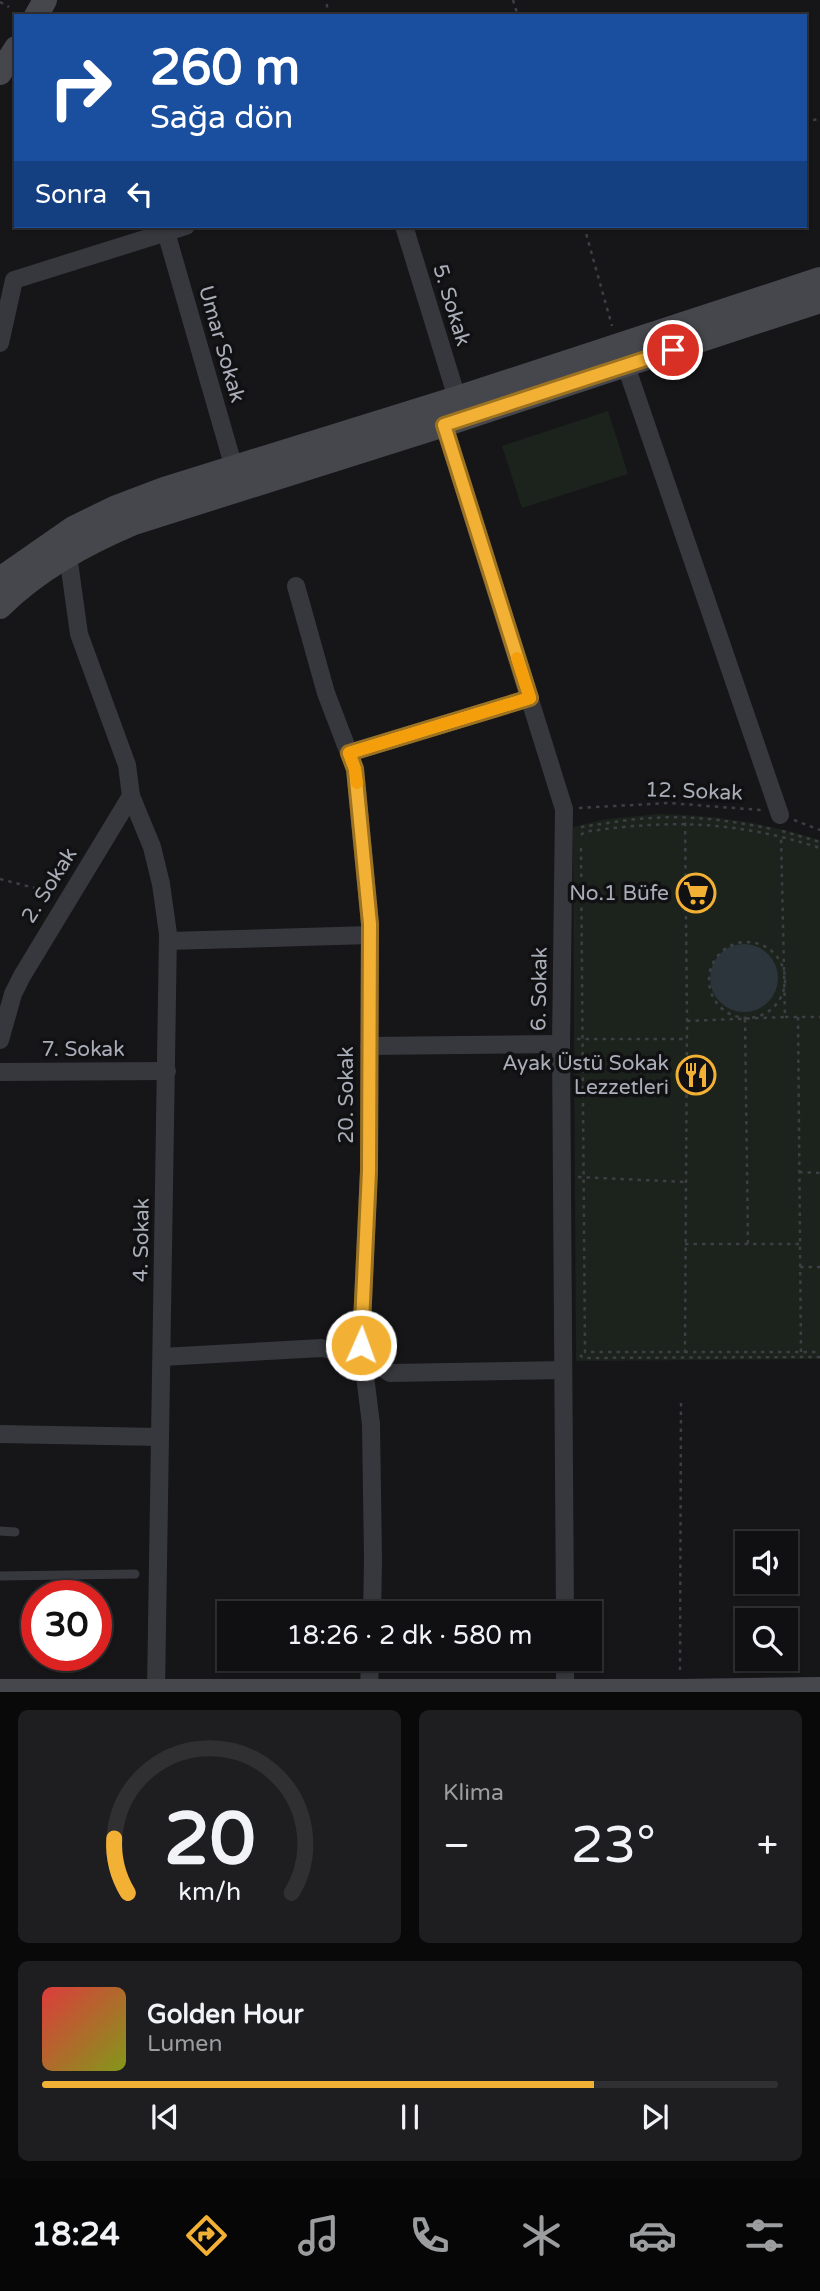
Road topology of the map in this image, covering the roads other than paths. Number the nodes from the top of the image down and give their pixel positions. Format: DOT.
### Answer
graph roads {
  1 [pos="14,51"];
  2 [pos="0,73"];
  3 [pos="179,228"];
  4 [pos="405,228"];
  5 [pos="166,232"];
  6 [pos="820,279"];
  7 [pos="820,301"];
  8 [pos="0,343"];
  9 [pos="622,356"];
  10 [pos="457,398"];
  11 [pos="444,425"];
  12 [pos="234,468"];
  13 [pos="68,555"];
  14 [pos="0,579"];
  15 [pos="296,586"];
  16 [pos="0,607"];
  17 [pos="530,698"];
  18 [pos="349,753"];
  19 [pos="131,796"];
  20 [pos="780,823"];
  21 [pos="370,935"];
  22 [pos="168,941"];
  23 [pos="6,991"];
  24 [pos="0,1040"];
  25 [pos="569,1042"];
  26 [pos="369,1046"];
  27 [pos="167,1071"];
  28 [pos="0,1072"];
  29 [pos="362,1355"];
  30 [pos="162,1357"];
  31 [pos="563,1370"];
  32 [pos="0,1434"];
  33 [pos="160,1437"];
  34 [pos="0,1531"];
  35 [pos="15,1531"];
  36 [pos="135,1574"];
  37 [pos="0,1576"];
  38 [pos="372,1601"];
  39 [pos="565,1601"];
  40 [pos="370,1671"];
  41 [pos="565,1671"];
  42 [pos="820,1689"];
  43 [pos="156,1690"];
  44 [pos="0,1691"];
  45 [pos="565,1691"];
  46 [pos="680,1691"];
  47 [pos="250,1692"];
  48 [pos="369,1692"];
  1 -- 2 [label="main road"];
  3 -- 5 [label="street"];
  4 -- 10 [label="street, 5. Sokak"];
  5 -- 8 [label="street"];
  5 -- 12 [label="street, Umar Sokak"];
  6 -- 9 [label="main road"];
  7 -- 9 [label="main road"];
  9 -- 10 [label="main road"];
  9 -- 11 [label="main road"];
  9 -- 20 [label="street"];
  10 -- 12 [label="main road"];
  11 -- 13 [label="main road"];
  11 -- 17 [label="street, 6. Sokak"];
  12 -- 14 [label="main road"];
  13 -- 16 [label="main road"];
  13 -- 19 [label="street, 4. Sokak"];
  15 -- 18 [label="street, 20. Sokak"];
  17 -- 18 [label="street"];
  17 -- 25 [label="street, 6. Sokak"];
  18 -- 21 [label="street, 20. Sokak"];
  19 -- 22 [label="street, 4. Sokak"];
  19 -- 23 [label="street, 2. Sokak"];
  21 -- 22 [label="street"];
  21 -- 26 [label="street, 20. Sokak"];
  22 -- 27 [label="street, 4. Sokak"];
  23 -- 24 [label="street, 2. Sokak"];
  25 -- 26 [label="street"];
  25 -- 31 [label="street, 6. Sokak"];
  26 -- 29 [label="street, 20. Sokak"];
  27 -- 28 [label="street, 7. Sokak"];
  27 -- 30 [label="street, 4. Sokak"];
  29 -- 30 [label="street"];
  29 -- 31 [label="street"];
  29 -- 38 [label="street, 20. Sokak"];
  30 -- 33 [label="street, 4. Sokak"];
  31 -- 39 [label="street, 6. Sokak"];
  32 -- 33 [label="street"];
  33 -- 43 [label="street, 4. Sokak"];
  34 -- 35 [label="lane"];
  36 -- 37 [label="lane"];
  40 -- 48 [label="street"];
  41 -- 45 [label="street"];
  42 -- 46 [label="main road"];
  43 -- 44 [label="main road"];
  43 -- 47 [label="main road"];
  45 -- 46 [label="main road"];
  45 -- 48 [label="main road"];
  47 -- 48 [label="main road"];
}
